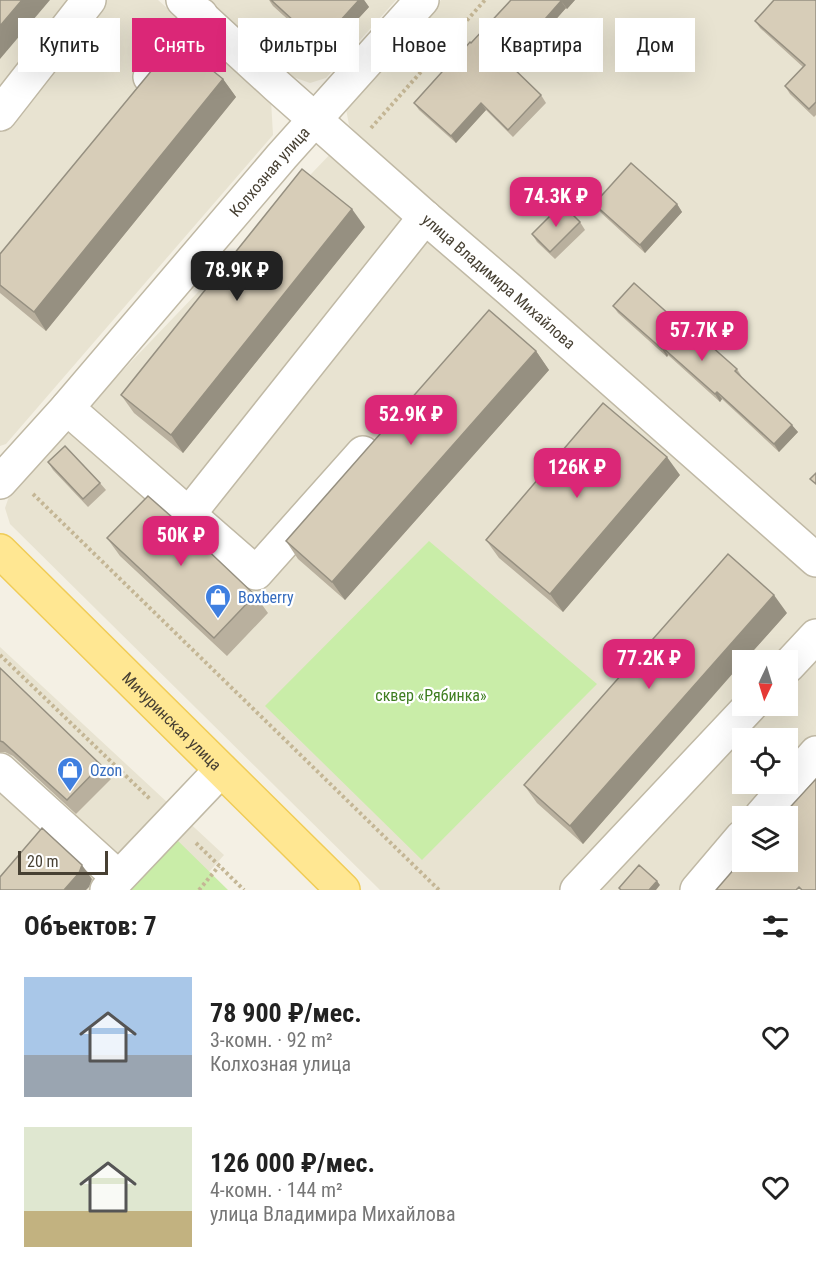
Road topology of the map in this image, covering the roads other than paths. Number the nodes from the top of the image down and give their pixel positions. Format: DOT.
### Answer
graph roads {
  1 [pos="89,0"];
  2 [pos="422,0"];
  3 [pos="192,8"];
  4 [pos="134,97"];
  5 [pos="0,114"];
  6 [pos="315,120"];
  7 [pos="425,217"];
  8 [pos="67,408"];
  9 [pos="383,432"];
  10 [pos="4,476"];
  11 [pos="188,515"];
  12 [pos="0,551"];
  13 [pos="816,560"];
  14 [pos="816,636"];
  15 [pos="798,655"];
  16 [pos="741,716"];
  17 [pos="816,753"];
  18 [pos="0,770"];
  19 [pos="221,770"];
  20 [pos="770,806"];
  21 [pos="732,849"];
  22 [pos="112,883"];
  23 [pos="343,890"];
  24 [pos="577,890"];
  25 [pos="697,890"];
  1 -- 5 [label="street"];
  2 -- 6 [label="street, Колхозная улица"];
  3 -- 4 [label="street"];
  3 -- 6 [label="street, улица Владимира Михайлова"];
  6 -- 7 [label="street, улица Владимира Михайлова"];
  6 -- 8 [label="street, Колхозная улица"];
  7 -- 11 [label="street"];
  7 -- 13 [label="street, улица Владимира Михайлова"];
  8 -- 10 [label="street, Колхозная улица"];
  8 -- 11 [label="street"];
  9 -- 11 [label="street"];
  12 -- 19 [label="main road, Мичуринская улица"];
  14 -- 15 [label="street"];
  16 -- 24 [label="street"];
  17 -- 20 [label="street"];
  18 -- 22 [label="street"];
  19 -- 22 [label="street"];
  19 -- 23 [label="main road, Мичуринская улица"];
  21 -- 25 [label="street"];
}
